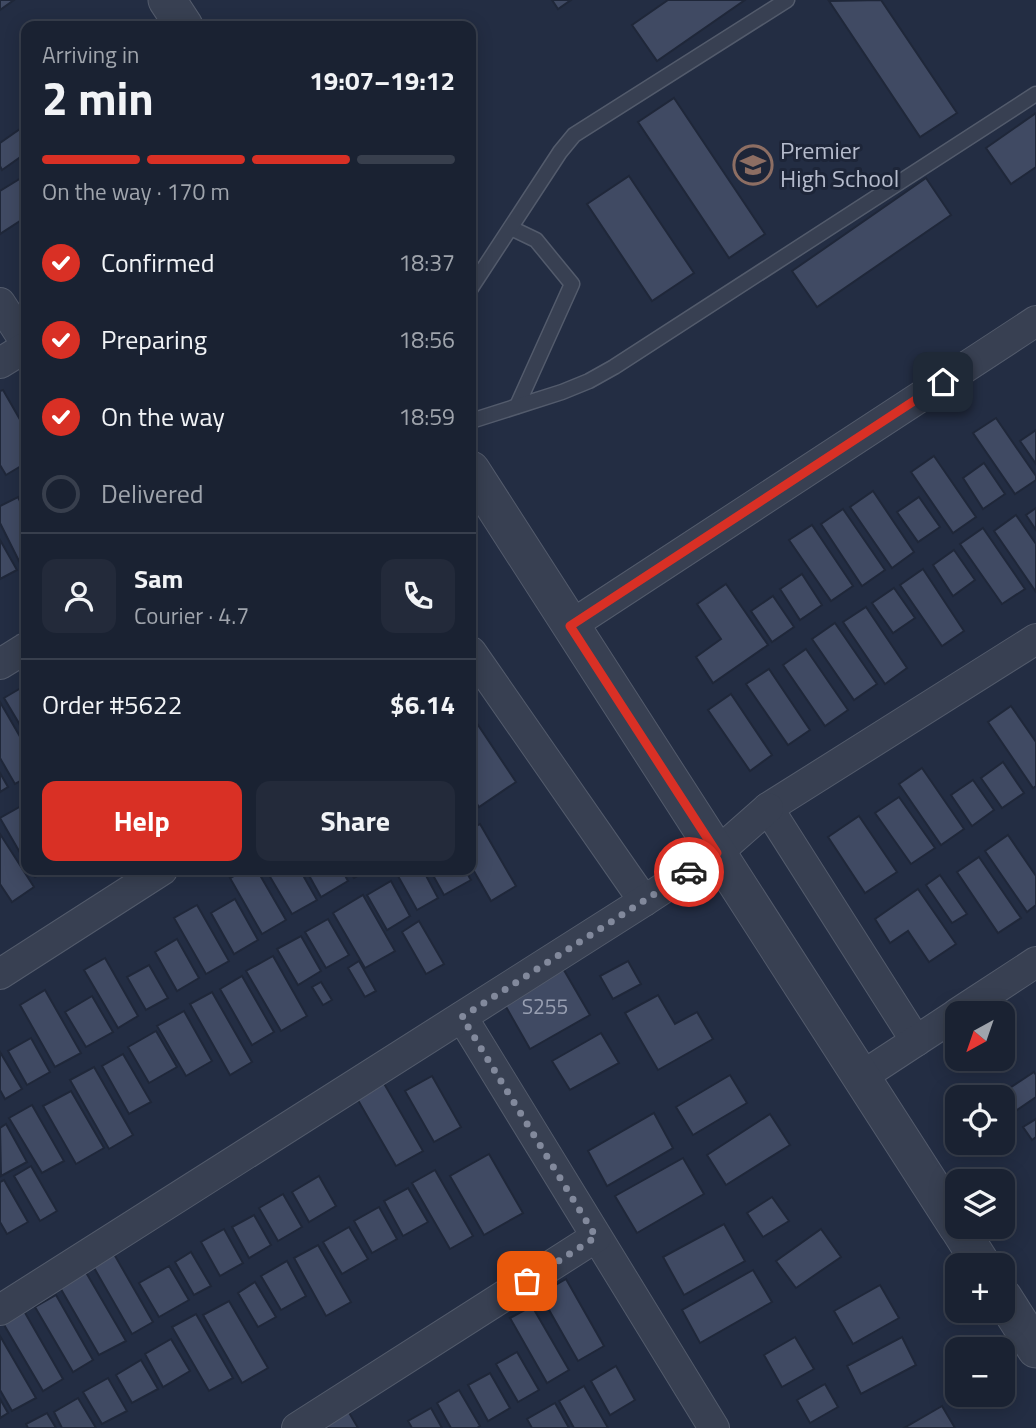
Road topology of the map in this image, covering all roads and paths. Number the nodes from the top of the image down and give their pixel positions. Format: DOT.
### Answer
graph roads {
  1 [pos="167,0"];
  2 [pos="786,0"];
  3 [pos="181,21"];
  4 [pos="1036,93"];
  5 [pos="511,228"];
  6 [pos="476,280"];
  7 [pos="0,303"];
  8 [pos="1036,321"];
  9 [pos="21,337"];
  10 [pos="21,348"];
  11 [pos="0,363"];
  12 [pos="517,406"];
  13 [pos="476,419"];
  14 [pos="476,478"];
  15 [pos="570,626"];
  16 [pos="1036,639"];
  17 [pos="21,651"];
  18 [pos="0,664"];
  19 [pos="476,666"];
  20 [pos="768,808"];
  21 [pos="717,853"];
  22 [pos="154,875"];
  23 [pos="644,901"];
  24 [pos="1036,962"];
  25 [pos="0,974"];
  26 [pos="978,1001"];
  27 [pos="462,1017"];
  28 [pos="945,1022"];
  29 [pos="916,1041"];
  30 [pos="862,1077"];
  31 [pos="945,1207"];
  32 [pos="596,1237"];
  33 [pos="0,1310"];
  34 [pos="1015,1316"];
  35 [pos="1036,1349"];
  36 [pos="297,1428"];
  37 [pos="713,1428"];
  1 -- 3 [label="street"];
  2 -- 5 [label="lane"];
  4 -- 12 [label="lane"];
  5 -- 6 [label="lane"];
  5 -- 12 [label="lane"];
  7 -- 9 [label="street"];
  8 -- 15 [label="street"];
  10 -- 11 [label="street"];
  12 -- 13 [label="lane"];
  14 -- 15 [label="street"];
  15 -- 21 [label="street"];
  16 -- 20 [label="street"];
  17 -- 18 [label="street"];
  19 -- 23 [label="street"];
  20 -- 21 [label="street"];
  20 -- 29 [label="street"];
  21 -- 23 [label="street"];
  21 -- 30 [label="street"];
  22 -- 25 [label="street"];
  23 -- 27 [label="street"];
  24 -- 26 [label="street"];
  27 -- 32 [label="street"];
  27 -- 33 [label="street"];
  28 -- 29 [label="street"];
  29 -- 30 [label="street"];
  30 -- 31 [label="street"];
  32 -- 36 [label="street"];
  32 -- 37 [label="street"];
  34 -- 35 [label="street"];
}
